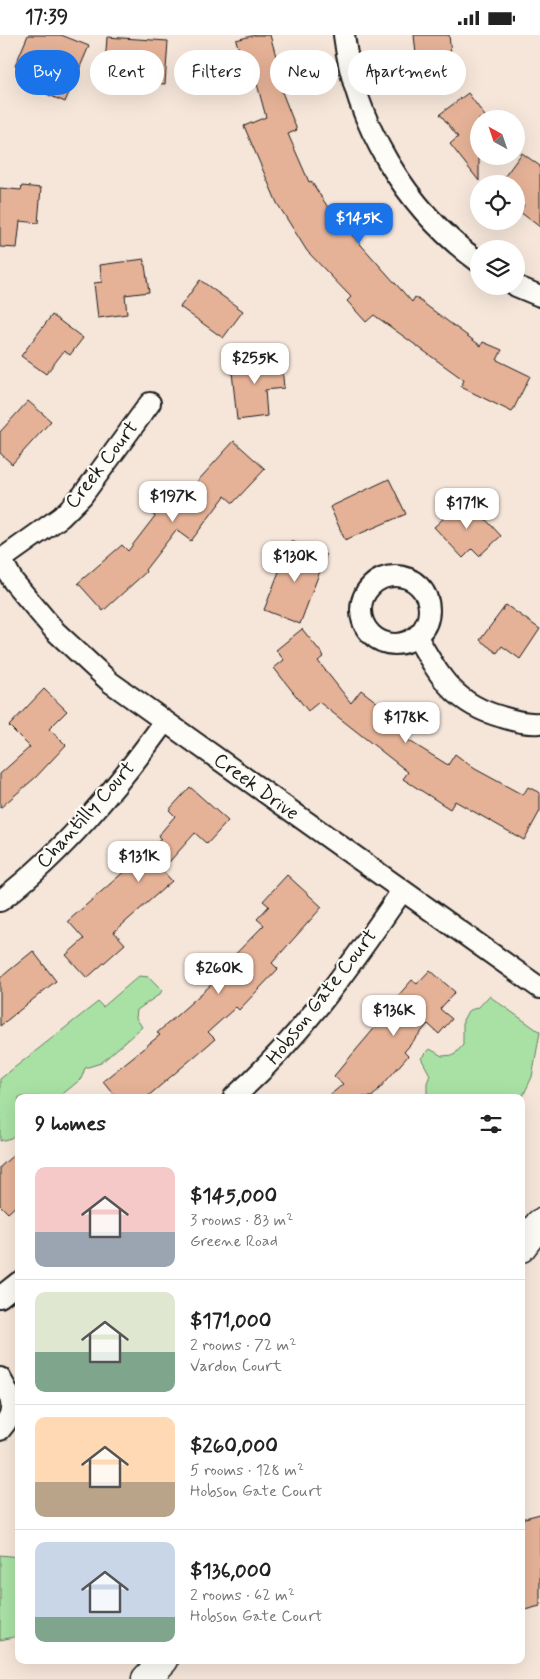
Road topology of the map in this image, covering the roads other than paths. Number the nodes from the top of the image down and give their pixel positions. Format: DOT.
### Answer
graph roads {
  1 [pos="344,35"];
  2 [pos="470,255"];
  3 [pos="525,290"];
  4 [pos="540,296"];
  5 [pos="150,403"];
  6 [pos="1,558"];
  7 [pos="416,637"];
  8 [pos="165,721"];
  9 [pos="540,723"];
  10 [pos="402,891"];
  11 [pos="0,901"];
  12 [pos="540,988"];
  13 [pos="237,1094"];
  14 [pos="540,1223"];
  15 [pos="525,1243"];
  16 [pos="15,1285"];
  17 [pos="0,1297"];
  18 [pos="0,1378"];
  19 [pos="0,1430"];
  20 [pos="160,1664"];
  21 [pos="146,1679"];
  1 -- 2 [label="street"];
  3 -- 4 [label="street"];
  5 -- 6 [label="street, Creek Court"];
  6 -- 8 [label="street, Creek Drive"];
  7 -- 9 [label="street"];
  8 -- 10 [label="street, Creek Drive"];
  8 -- 11 [label="street, Chantilly Court"];
  10 -- 12 [label="street, Creek Drive"];
  10 -- 13 [label="street, Hobson Gate Court"];
  14 -- 15 [label="main road"];
  16 -- 17 [label="street"];
  18 -- 19 [label="street"];
  20 -- 21 [label="main road"];
}
